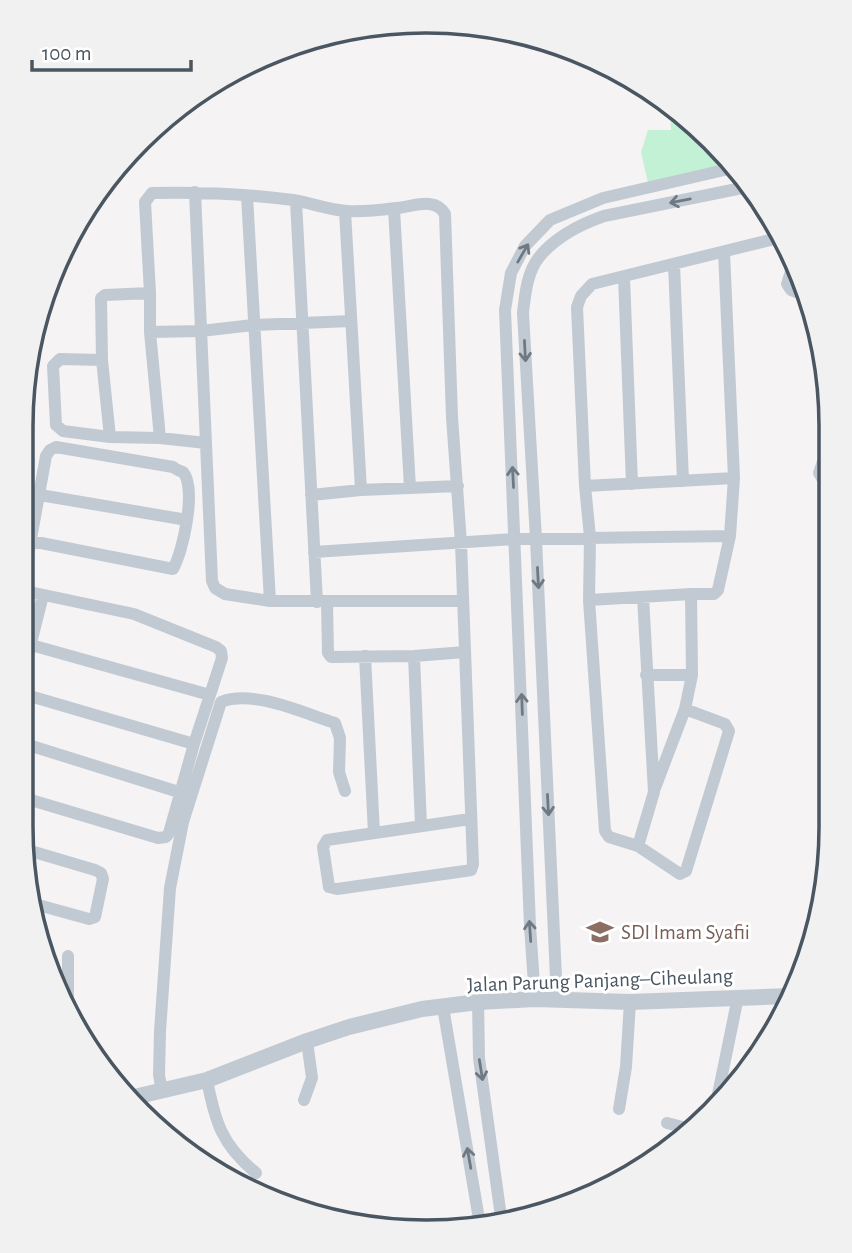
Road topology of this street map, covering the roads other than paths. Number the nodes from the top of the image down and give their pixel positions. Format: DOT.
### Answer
graph roads {
  1 [pos="724,170"];
  2 [pos="739,189"];
  3 [pos="195,192"];
  4 [pos="247,195"];
  5 [pos="296,201"];
  6 [pos="394,209"];
  7 [pos="345,211"];
  8 [pos="771,240"];
  9 [pos="724,252"];
  10 [pos="674,264"];
  11 [pos="624,277"];
  12 [pos="789,277"];
  13 [pos="795,292"];
  14 [pos="150,293"];
  15 [pos="351,321"];
  16 [pos="302,322"];
  17 [pos="253,325"];
  18 [pos="201,331"];
  19 [pos="150,332"];
  20 [pos="102,360"];
  21 [pos="110,437"];
  22 [pos="160,438"];
  23 [pos="206,443"];
  24 [pos="734,478"];
  25 [pos="683,481"];
  26 [pos="632,484"];
  27 [pos="458,486"];
  28 [pos="585,486"];
  29 [pos="410,488"];
  30 [pos="361,490"];
  31 [pos="40,495"];
  32 [pos="312,495"];
  33 [pos="187,520"];
  34 [pos="33,531"];
  35 [pos="590,537"];
  36 [pos="730,537"];
  37 [pos="515,539"];
  38 [pos="536,539"];
  39 [pos="33,541"];
  40 [pos="461,543"];
  41 [pos="314,552"];
  42 [pos="33,592"];
  43 [pos="43,594"];
  44 [pos="691,594"];
  45 [pos="643,597"];
  46 [pos="589,600"];
  47 [pos="270,601"];
  48 [pos="462,601"];
  49 [pos="322,602"];
  50 [pos="33,625"];
  51 [pos="33,646"];
  52 [pos="465,652"];
  53 [pos="365,656"];
  54 [pos="414,656"];
  55 [pos="646,675"];
  56 [pos="692,675"];
  57 [pos="210,695"];
  58 [pos="33,697"];
  59 [pos="685,709"];
  60 [pos="194,744"];
  61 [pos="33,746"];
  62 [pos="345,791"];
  63 [pos="654,792"];
  64 [pos="182,793"];
  65 [pos="33,800"];
  66 [pos="470,819"];
  67 [pos="421,826"];
  68 [pos="374,833"];
  69 [pos="638,846"];
  70 [pos="34,852"];
  71 [pos="41,906"];
  72 [pos="68,956"];
  73 [pos="64,979"];
  74 [pos="780,996"];
  75 [pos="738,997"];
  76 [pos="535,999"];
  77 [pos="557,1000"];
  78 [pos="478,1002"];
  79 [pos="629,1002"];
  80 [pos="443,1007"];
  81 [pos="307,1041"];
  82 [pos="207,1080"];
  83 [pos="720,1088"];
  84 [pos="162,1091"];
  85 [pos="140,1096"];
  86 [pos="304,1100"];
  87 [pos="619,1109"];
  88 [pos="667,1124"];
  89 [pos="679,1127"];
  90 [pos="256,1173"];
  91 [pos="500,1212"];
  92 [pos="478,1216"];
  37 -- 1 [label="street, one-way"];
  2 -- 38 [label="street, one-way"];
  3 -- 4 [label="street"];
  3 -- 14 [label="street"];
  3 -- 18 [label="street"];
  4 -- 5 [label="street"];
  4 -- 17 [label="street"];
  5 -- 7 [label="street"];
  5 -- 16 [label="street"];
  6 -- 7 [label="street"];
  6 -- 27 [label="street"];
  6 -- 29 [label="street"];
  7 -- 15 [label="street"];
  8 -- 9 [label="street"];
  9 -- 10 [label="street"];
  9 -- 24 [label="street"];
  10 -- 11 [label="street"];
  10 -- 25 [label="street"];
  11 -- 26 [label="street"];
  11 -- 28 [label="street"];
  12 -- 13 [label="street"];
  14 -- 19 [label="street"];
  14 -- 20 [label="street"];
  15 -- 16 [label="street"];
  15 -- 30 [label="street"];
  16 -- 17 [label="street"];
  16 -- 32 [label="street"];
  17 -- 18 [label="street"];
  17 -- 47 [label="street"];
  18 -- 19 [label="street"];
  18 -- 23 [label="street"];
  19 -- 22 [label="street"];
  20 -- 21 [label="street"];
  20 -- 21 [label="street"];
  21 -- 22 [label="street"];
  22 -- 23 [label="street"];
  23 -- 47 [label="street"];
  24 -- 25 [label="street"];
  24 -- 36 [label="street"];
  25 -- 26 [label="street"];
  26 -- 28 [label="street"];
  27 -- 29 [label="street"];
  27 -- 40 [label="street"];
  28 -- 35 [label="street"];
  29 -- 30 [label="street"];
  30 -- 32 [label="street"];
  31 -- 33 [label="street"];
  31 -- 33 [label="street"];
  31 -- 34 [label="street"];
  32 -- 41 [label="street"];
  33 -- 39 [label="street"];
  35 -- 36 [label="street"];
  35 -- 38 [label="street"];
  35 -- 46 [label="street"];
  36 -- 44 [label="street"];
  37 -- 38 [label="street"];
  37 -- 40 [label="street"];
  76 -- 37 [label="street, one-way"];
  38 -- 77 [label="street, one-way"];
  40 -- 41 [label="street"];
  40 -- 48 [label="street"];
  41 -- 49 [label="street"];
  42 -- 43 [label="street"];
  43 -- 50 [label="street"];
  43 -- 57 [label="street"];
  44 -- 45 [label="street"];
  44 -- 56 [label="street"];
  45 -- 46 [label="street"];
  45 -- 55 [label="street"];
  46 -- 69 [label="street"];
  47 -- 49 [label="street"];
  48 -- 49 [label="street"];
  48 -- 52 [label="street"];
  49 -- 53 [label="street"];
  51 -- 57 [label="street"];
  52 -- 54 [label="street"];
  52 -- 66 [label="street"];
  53 -- 54 [label="street"];
  53 -- 68 [label="street"];
  54 -- 67 [label="street"];
  55 -- 56 [label="street"];
  55 -- 63 [label="street"];
  56 -- 59 [label="street"];
  57 -- 60 [label="street"];
  58 -- 60 [label="street"];
  59 -- 63 [label="street"];
  59 -- 69 [label="street"];
  60 -- 64 [label="street"];
  61 -- 64 [label="street"];
  62 -- 84 [label="street"];
  63 -- 69 [label="street"];
  64 -- 65 [label="street"];
  66 -- 67 [label="street"];
  66 -- 68 [label="street"];
  67 -- 68 [label="street"];
  70 -- 71 [label="street"];
  72 -- 73 [label="street"];
  74 -- 75 [label="street, Jalan Parung Panjang–Ciheulang"];
  75 -- 79 [label="street, Jalan Parung Panjang–Ciheulang"];
  75 -- 83 [label="street"];
  76 -- 77 [label="street, Jalan Parung Panjang–Ciheulang"];
  76 -- 78 [label="street, Jalan Parung Panjang–Ciheulang"];
  77 -- 79 [label="street, Jalan Parung Panjang–Ciheulang"];
  78 -- 80 [label="street, Jalan Parung Panjang–Ciheulang"];
  78 -- 91 [label="street, one-way"];
  79 -- 87 [label="street"];
  80 -- 81 [label="street, Jalan Parung Panjang–Ciheulang"];
  92 -- 80 [label="street, one-way"];
  81 -- 82 [label="street, Jalan Parung Panjang–Ciheulang"];
  81 -- 86 [label="street"];
  82 -- 84 [label="street, Jalan Parung Panjang–Ciheulang"];
  82 -- 90 [label="street"];
  84 -- 85 [label="street, Jalan Parung Panjang–Ciheulang"];
  88 -- 89 [label="street"];
}
